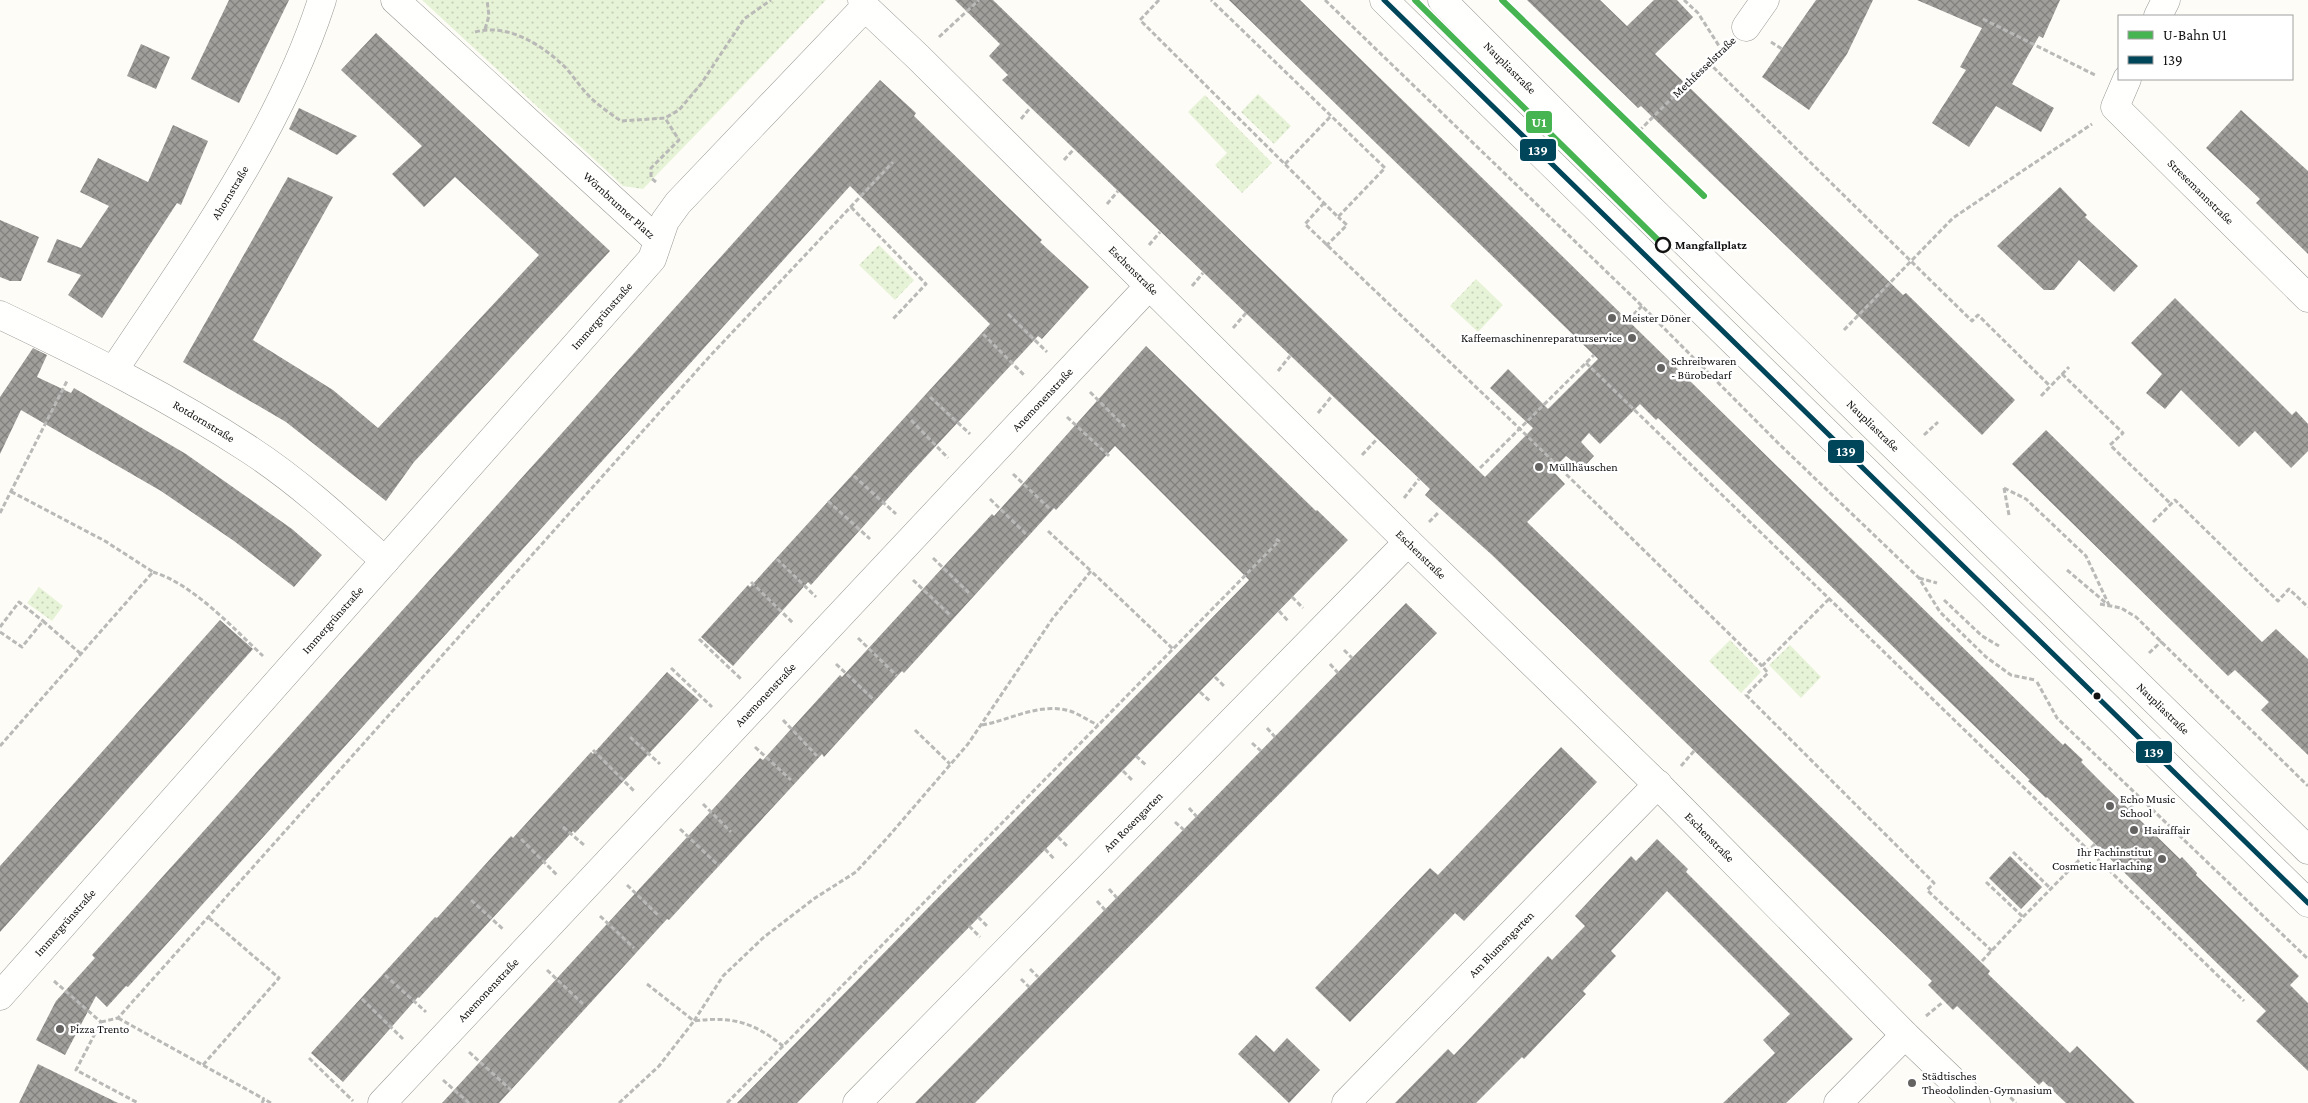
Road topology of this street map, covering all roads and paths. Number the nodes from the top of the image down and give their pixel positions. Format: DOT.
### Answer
graph roads {
  1 [pos="322,0"];
  2 [pos="395,0"];
  3 [pos="487,0"];
  4 [pos="771,0"];
  5 [pos="979,0"];
  6 [pos="1159,0"];
  7 [pos="1211,0"];
  8 [pos="1325,0"];
  9 [pos="1384,0"];
  10 [pos="1442,0"];
  11 [pos="1684,0"];
  12 [pos="1764,0"];
  13 [pos="2166,0"];
  14 [pos="864,4"];
  15 [pos="2158,15"];
  16 [pos="1983,19"];
  17 [pos="1746,26"];
  18 [pos="485,29"];
  19 [pos="445,44"];
  20 [pos="1721,49"];
  21 [pos="918,57"];
  22 [pos="1708,62"];
  23 [pos="2122,92"];
  24 [pos="1331,116"];
  25 [pos="665,118"];
  26 [pos="1639,131"];
  27 [pos="1074,149"];
  28 [pos="893,162"];
  29 [pos="1285,164"];
  30 [pos="1058,166"];
  31 [pos="1118,191"];
  32 [pos="678,203"];
  33 [pos="1324,203"];
  34 [pos="851,207"];
  35 [pos="1103,209"];
  36 [pos="1338,217"];
  37 [pos="1160,232"];
  38 [pos="658,240"];
  39 [pos="1326,246"];
  40 [pos="1145,250"];
  41 [pos="1911,261"];
  42 [pos="1203,273"];
  43 [pos="1149,286"];
  44 [pos="1187,291"];
  45 [pos="2308,298"];
  46 [pos="1642,306"];
  47 [pos="1008,314"];
  48 [pos="1246,314"];
  49 [pos="0,315"];
  50 [pos="893,319"];
  51 [pos="1628,320"];
  52 [pos="1844,330"];
  53 [pos="1229,332"];
  54 [pos="80,354"];
  55 [pos="1594,355"];
  56 [pos="1290,356"];
  57 [pos="1586,363"];
  58 [pos="2069,366"];
  59 [pos="114,370"];
  60 [pos="1068,371"];
  61 [pos="2062,374"];
  62 [pos="1274,376"];
  63 [pos="2050,386"];
  64 [pos="1332,396"];
  65 [pos="2041,396"];
  66 [pos="930,397"];
  67 [pos="1315,416"];
  68 [pos="1125,427"];
  69 [pos="1520,429"];
  70 [pos="1377,439"];
  71 [pos="991,452"];
  72 [pos="1359,458"];
  73 [pos="1480,468"];
  74 [pos="854,476"];
  75 [pos="1419,479"];
  76 [pos="2004,488"];
  77 [pos="10,492"];
  78 [pos="1402,500"];
  79 [pos="2171,504"];
  80 [pos="1051,510"];
  81 [pos="0,513"];
  82 [pos="2153,522"];
  83 [pos="1048,531"];
  84 [pos="914,535"];
  85 [pos="1276,539"];
  86 [pos="1408,542"];
  87 [pos="385,561"];
  88 [pos="2066,569"];
  89 [pos="2077,570"];
  90 [pos="1091,571"];
  91 [pos="153,572"];
  92 [pos="2073,575"];
  93 [pos="969,593"];
  94 [pos="1829,599"];
  95 [pos="1944,600"];
  96 [pos="2109,605"];
  97 [pos="2308,607"];
  98 [pos="43,621"];
  99 [pos="0,627"];
  100 [pos="0,632"];
  101 [pos="1982,636"];
  102 [pos="2162,641"];
  103 [pos="1173,648"];
  104 [pos="81,654"];
  105 [pos="2149,654"];
  106 [pos="1762,666"];
  107 [pos="671,668"];
  108 [pos="283,675"];
  109 [pos="981,725"];
  110 [pos="1098,725"];
  111 [pos="733,727"];
  112 [pos="915,730"];
  113 [pos="630,737"];
  114 [pos="0,746"];
  115 [pos="593,750"];
  116 [pos="950,764"];
  117 [pos="791,780"];
  118 [pos="681,782"];
  119 [pos="1658,784"];
  120 [pos="2308,786"];
  121 [pos="2141,798"];
  122 [pos="2129,809"];
  123 [pos="657,810"];
  124 [pos="731,832"];
  125 [pos="520,838"];
  126 [pos="2095,844"];
  127 [pos="2308,850"];
  128 [pos="2012,852"];
  129 [pos="2089,852"];
  130 [pos="606,864"];
  131 [pos="719,866"];
  132 [pos="1986,882"];
  133 [pos="2050,888"];
  134 [pos="577,895"];
  135 [pos="471,900"];
  136 [pos="2308,903"];
  137 [pos="659,916"];
  138 [pos="208,917"];
  139 [pos="2023,917"];
  140 [pos="634,948"];
  141 [pos="525,950"];
  142 [pos="1992,951"];
  143 [pos="2308,959"];
  144 [pos="31,961"];
  145 [pos="1982,962"];
  146 [pos="647,984"];
  147 [pos="0,996"];
  148 [pos="362,999"];
  149 [pos="2244,1001"];
  150 [pos="583,1004"];
  151 [pos="118,1018"];
  152 [pos="694,1021"];
  153 [pos="101,1022"];
  154 [pos="1905,1035"];
  155 [pos="783,1046"];
  156 [pos="309,1058"];
  157 [pos="423,1058"];
  158 [pos="202,1065"];
  159 [pos="263,1101"];
  160 [pos="138,1103"];
  161 [pos="271,1103"];
  162 [pos="355,1103"];
  163 [pos="382,1103"];
  164 [pos="619,1103"];
  165 [pos="727,1103"];
  166 [pos="857,1103"];
  167 [pos="1346,1103"];
  168 [pos="1838,1103"];
  169 [pos="1976,1103"];
  1 -- 59 [label="street, Ahornstraße"];
  2 -- 19 [label="street, Wörnbrunner Platz"];
  3 -- 18 [label="path"];
  4 -- 25 [label="path"];
  5 -- 21 [label="path"];
  6 -- 29 [label="path"];
  7 -- 24 [label="path"];
  8 -- 46 [label="path"];
  9 -- 136 [label="street"];
  10 -- 127 [label="street, Naupliastraße"];
  11 -- 20 [label="path"];
  12 -- 17 [label="street, Methfesselstraße"];
  13 -- 15 [label="street"];
  14 -- 21 [label="street, Eschenstraße"];
  14 -- 32 [label="street, Wörnbrunner Platz"];
  16 -- 23 [label="path"];
  17 -- 20 [label="path, Methfesselstraße"];
  18 -- 19 [label="path"];
  18 -- 25 [label="path"];
  19 -- 38 [label="street, Wörnbrunner Platz"];
  20 -- 22 [label="path, Methfesselstraße"];
  21 -- 43 [label="street, Eschenstraße"];
  22 -- 26 [label="path, Methfesselstraße"];
  22 -- 41 [label="path"];
  23 -- 41 [label="path"];
  23 -- 45 [label="street, Stresemannstraße"];
  24 -- 29 [label="path"];
  24 -- 36 [label="path"];
  25 -- 32 [label="path"];
  27 -- 30 [label="path"];
  28 -- 34 [label="path"];
  29 -- 33 [label="path"];
  31 -- 35 [label="path"];
  32 -- 38 [label="street, Wörnbrunner Platz"];
  33 -- 36 [label="path"];
  33 -- 39 [label="path"];
  34 -- 50 [label="path"];
  34 -- 138 [label="path"];
  36 -- 39 [label="path"];
  37 -- 40 [label="path"];
  38 -- 87 [label="street, Immergrünstraße"];
  39 -- 69 [label="path"];
  41 -- 52 [label="path"];
  41 -- 63 [label="path"];
  42 -- 44 [label="path"];
  43 -- 60 [label="street, Anemonenstraße"];
  43 -- 86 [label="street, Eschenstraße"];
  46 -- 51 [label="path"];
  46 -- 121 [label="path"];
  47 -- 60 [label="path"];
  48 -- 53 [label="path"];
  49 -- 54 [label="street, Rotdornstraße"];
  54 -- 59 [label="street, Rotdornstraße"];
  54 -- 77 [label="path"];
  55 -- 57 [label="path"];
  56 -- 62 [label="path"];
  57 -- 69 [label="path"];
  57 -- 94 [label="path"];
  58 -- 61 [label="path"];
  59 -- 87 [label="street, Rotdornstraße"];
  60 -- 68 [label="path"];
  60 -- 71 [label="street, Anemonenstraße"];
  61 -- 63 [label="path"];
  61 -- 79 [label="path"];
  63 -- 65 [label="path"];
  64 -- 67 [label="path"];
  66 -- 71 [label="path"];
  69 -- 73 [label="path"];
  69 -- 106 [label="path"];
  70 -- 72 [label="path"];
  71 -- 80 [label="path"];
  71 -- 84 [label="street, Anemonenstraße"];
  74 -- 84 [label="path"];
  75 -- 78 [label="path"];
  76 -- 96 [label="path"];
  77 -- 81 [label="path"];
  77 -- 91 [label="path"];
  79 -- 82 [label="path"];
  79 -- 97 [label="path"];
  83 -- 90 [label="path"];
  84 -- 93 [label="path"];
  84 -- 111 [label="street, Anemonenstraße"];
  85 -- 103 [label="path"];
  86 -- 119 [label="street, Eschenstraße"];
  86 -- 166 [label="street, Am Rosengarten"];
  87 -- 108 [label="street, Immergrünstraße"];
  88 -- 92 [label="path"];
  89 -- 92 [label="path"];
  90 -- 103 [label="path"];
  90 -- 109 [label="path"];
  91 -- 104 [label="path"];
  91 -- 108 [label="path"];
  92 -- 96 [label="path"];
  94 -- 106 [label="path"];
  94 -- 129 [label="path"];
  95 -- 101 [label="path"];
  96 -- 102 [label="path"];
  98 -- 99 [label="path"];
  98 -- 100 [label="path"];
  98 -- 104 [label="path"];
  102 -- 105 [label="path"];
  102 -- 120 [label="path"];
  103 -- 110 [label="path"];
  104 -- 114 [label="path"];
  106 -- 142 [label="path"];
  107 -- 111 [label="path"];
  108 -- 144 [label="street, Immergrünstraße"];
  109 -- 110 [label="path"];
  109 -- 116 [label="path"];
  110 -- 155 [label="path"];
  111 -- 117 [label="path"];
  111 -- 118 [label="street, Anemonenstraße"];
  112 -- 116 [label="path"];
  113 -- 118 [label="path"];
  115 -- 123 [label="path"];
  116 -- 152 [label="path"];
  118 -- 123 [label="street, Anemonenstraße"];
  118 -- 124 [label="path"];
  119 -- 154 [label="street, Eschenstraße"];
  119 -- 167 [label="street, Am Blumengarten"];
  121 -- 122 [label="path"];
  121 -- 143 [label="path"];
  123 -- 130 [label="street, Anemonenstraße"];
  123 -- 131 [label="path"];
  125 -- 134 [label="path"];
  126 -- 129 [label="path"];
  128 -- 133 [label="path"];
  129 -- 133 [label="path"];
  129 -- 149 [label="path"];
  130 -- 134 [label="street, Anemonenstraße"];
  130 -- 137 [label="path"];
  132 -- 139 [label="path"];
  133 -- 139 [label="path"];
  134 -- 140 [label="path"];
  134 -- 141 [label="street, Anemonenstraße"];
  135 -- 141 [label="path"];
  138 -- 151 [label="path"];
  138 -- 158 [label="path"];
  139 -- 142 [label="path"];
  141 -- 150 [label="path"];
  141 -- 157 [label="street, Anemonenstraße"];
  142 -- 145 [label="path"];
  144 -- 147 [label="street, Immergrünstraße"];
  144 -- 153 [label="path"];
  146 -- 152 [label="path"];
  148 -- 157 [label="path"];
  151 -- 153 [label="path"];
  151 -- 158 [label="path"];
  152 -- 155 [label="path"];
  152 -- 164 [label="path"];
  153 -- 160 [label="path"];
  154 -- 168 [label="street"];
  154 -- 169 [label="street, Eschenstraße"];
  155 -- 165 [label="path"];
  156 -- 162 [label="path"];
  157 -- 163 [label="street, Anemonenstraße"];
  158 -- 159 [label="path"];
  159 -- 161 [label="path"];
}
